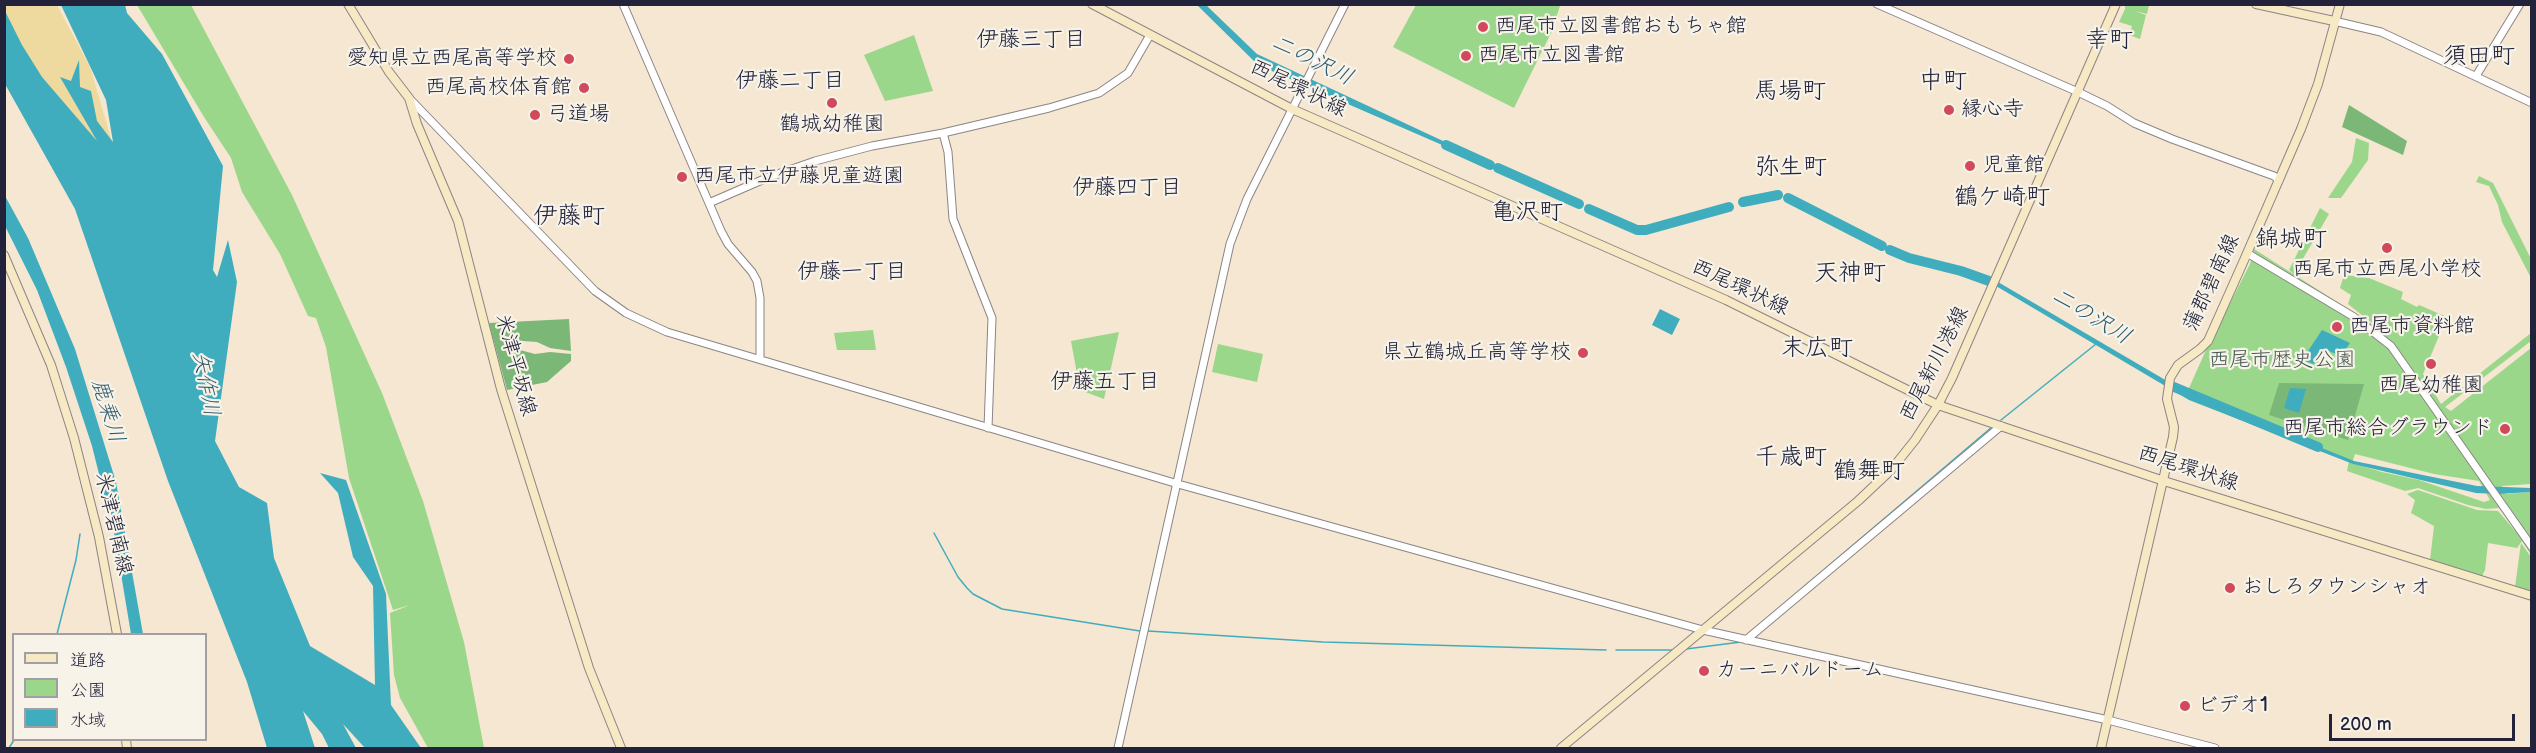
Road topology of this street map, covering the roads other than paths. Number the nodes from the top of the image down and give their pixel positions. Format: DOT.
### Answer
graph roads {
  1 [pos="348,4"];
  2 [pos="623,4"];
  3 [pos="1092,4"];
  4 [pos="1345,4"];
  5 [pos="1877,4"];
  6 [pos="2116,4"];
  7 [pos="2256,4"];
  8 [pos="2340,4"];
  9 [pos="2520,4"];
  10 [pos="2334,21"];
  11 [pos="1150,35"];
  12 [pos="2476,76"];
  13 [pos="2078,92"];
  14 [pos="409,98"];
  15 [pos="2532,103"];
  16 [pos="1292,109"];
  17 [pos="944,133"];
  18 [pos="2279,180"];
  19 [pos="709,203"];
  20 [pos="2247,253"];
  21 [pos="4,255"];
  22 [pos="760,359"];
  23 [pos="1938,405"];
  24 [pos="2001,426"];
  25 [pos="988,428"];
  26 [pos="2164,481"];
  27 [pos="1178,484"];
  28 [pos="2532,547"];
  29 [pos="2532,596"];
  30 [pos="1703,630"];
  31 [pos="117,633"];
  32 [pos="1746,640"];
  33 [pos="2108,720"];
  34 [pos="621,748"];
  35 [pos="1118,748"];
  36 [pos="1562,748"];
  37 [pos="2101,748"];
  38 [pos="2215,748"];
  1 -- 14 [label="main road, 米津平坂線"];
  2 -- 19 [label="street"];
  3 -- 11 [label="main road, 西尾環状線"];
  4 -- 16 [label="street"];
  5 -- 13 [label="street"];
  6 -- 13 [label="main road, 西尾新川港線"];
  7 -- 10 [label="main road"];
  8 -- 10 [label="main road, 蒲郡碧南線"];
  9 -- 12 [label="street"];
  10 -- 12 [label="street"];
  10 -- 18 [label="main road, 蒲郡碧南線"];
  11 -- 16 [label="main road, 西尾環状線"];
  11 -- 17 [label="street"];
  12 -- 15 [label="street"];
  13 -- 18 [label="street"];
  13 -- 23 [label="main road, 西尾新川港線"];
  14 -- 22 [label="street"];
  14 -- 34 [label="main road, 米津平坂線"];
  16 -- 23 [label="main road, 西尾環状線"];
  16 -- 27 [label="street"];
  17 -- 19 [label="street"];
  17 -- 25 [label="street"];
  18 -- 20 [label="main road, 蒲郡碧南線"];
  19 -- 22 [label="street"];
  20 -- 26 [label="main road, 蒲郡碧南線"];
  20 -- 28 [label="street"];
  21 -- 31 [label="main road, 米津碧南線"];
  22 -- 25 [label="street"];
  23 -- 24 [label="main road, 西尾環状線"];
  23 -- 30 [label="main road, 西尾新川港線"];
  24 -- 26 [label="main road, 西尾環状線"];
  24 -- 32 [label="street"];
  25 -- 27 [label="street"];
  26 -- 29 [label="main road, 西尾環状線"];
  26 -- 33 [label="main road, 蒲郡碧南線"];
  27 -- 30 [label="street"];
  27 -- 35 [label="street"];
  30 -- 32 [label="street"];
  30 -- 36 [label="main road, 西尾新川港線"];
  32 -- 33 [label="street"];
  33 -- 37 [label="main road, 蒲郡碧南線"];
  33 -- 38 [label="street"];
}
